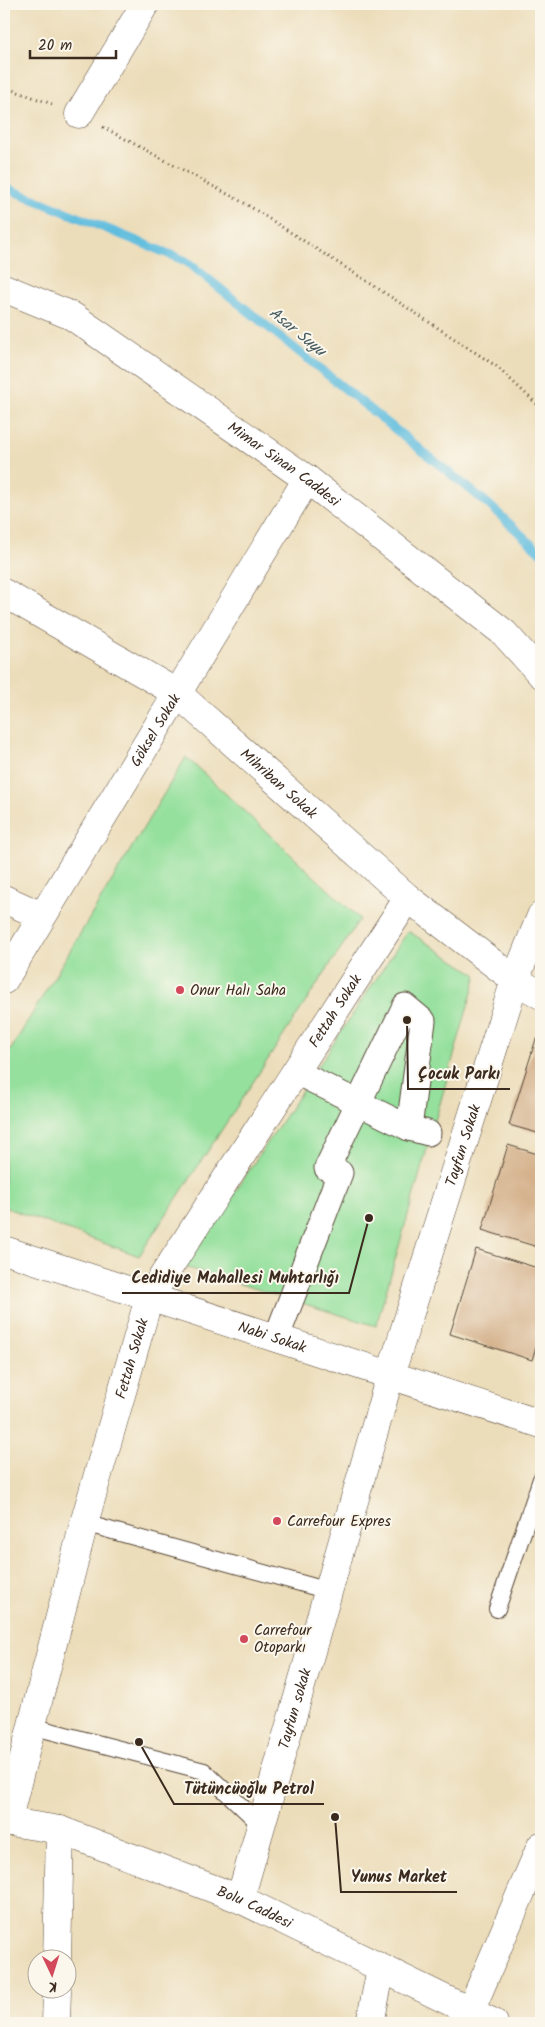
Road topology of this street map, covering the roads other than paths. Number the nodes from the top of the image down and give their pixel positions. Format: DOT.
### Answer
graph roads {
  1 [pos="145,4"];
  2 [pos="79,114"];
  3 [pos="4,288"];
  4 [pos="307,479"];
  5 [pos="4,593"];
  6 [pos="541,674"];
  7 [pos="177,693"];
  8 [pos="408,898"];
  9 [pos="4,899"];
  10 [pos="42,916"];
  11 [pos="541,916"];
  12 [pos="4,980"];
  13 [pos="515,980"];
  14 [pos="541,995"];
  15 [pos="296,1072"];
  16 [pos="358,1104"];
  17 [pos="4,1250"];
  18 [pos="149,1298"];
  19 [pos="276,1339"];
  20 [pos="390,1376"];
  21 [pos="541,1424"];
  22 [pos="541,1479"];
  23 [pos="84,1522"];
  24 [pos="329,1591"];
  25 [pos="497,1609"];
  26 [pos="31,1726"];
  27 [pos="5,1821"];
  28 [pos="261,1825"];
  29 [pos="60,1830"];
  30 [pos="541,1846"];
  31 [pos="240,1899"];
  32 [pos="58,1950"];
  33 [pos="381,1969"];
  34 [pos="57,2000"];
  35 [pos="470,2012"];
  36 [pos="56,2023"];
  37 [pos="370,2023"];
  38 [pos="494,2023"];
  1 -- 2 [label="street"];
  3 -- 4 [label="street, Mimar Sinan Caddesi"];
  4 -- 6 [label="street, Mimar Sinan Caddesi"];
  4 -- 7 [label="street, Göksel Sokak"];
  5 -- 7 [label="street, Mihriban Sokak"];
  7 -- 8 [label="street, Mihriban Sokak"];
  7 -- 10 [label="street, Göksel Sokak"];
  8 -- 13 [label="street, Mihriban Sokak"];
  8 -- 15 [label="street, Fettah Sokak"];
  9 -- 10 [label="street"];
  10 -- 12 [label="street, Göksel Sokak"];
  11 -- 13 [label="street, Tayfun Sokak"];
  13 -- 14 [label="street, Mihriban Sokak"];
  13 -- 20 [label="street, Tayfun Sokak"];
  15 -- 16 [label="street"];
  15 -- 18 [label="street, Fettah Sokak"];
  16 -- 16 [label="street"];
  16 -- 19 [label="street"];
  17 -- 18 [label="street, Nabi Sokak"];
  18 -- 19 [label="street, Nabi Sokak"];
  18 -- 23 [label="street, Fettah Sokak"];
  19 -- 20 [label="street, Nabi Sokak"];
  20 -- 21 [label="street, Nabi Sokak"];
  20 -- 24 [label="street, Tayfun sokak"];
  22 -- 25 [label="lane"];
  23 -- 24 [label="lane"];
  23 -- 26 [label="street, Fettah Sokak"];
  24 -- 28 [label="street, Tayfun sokak"];
  26 -- 27 [label="street, Fettah Sokak"];
  26 -- 28 [label="lane"];
  27 -- 29 [label="street, Bolu Caddesi"];
  28 -- 31 [label="street, Tayfun sokak"];
  29 -- 31 [label="street, Bolu Caddesi"];
  29 -- 32 [label="street"];
  30 -- 35 [label="street"];
  31 -- 33 [label="street, Bolu Caddesi"];
  33 -- 35 [label="street, Bolu Caddesi"];
  33 -- 37 [label="street"];
  34 -- 36 [label="street"];
  35 -- 38 [label="street, Bolu Caddesi"];
}
